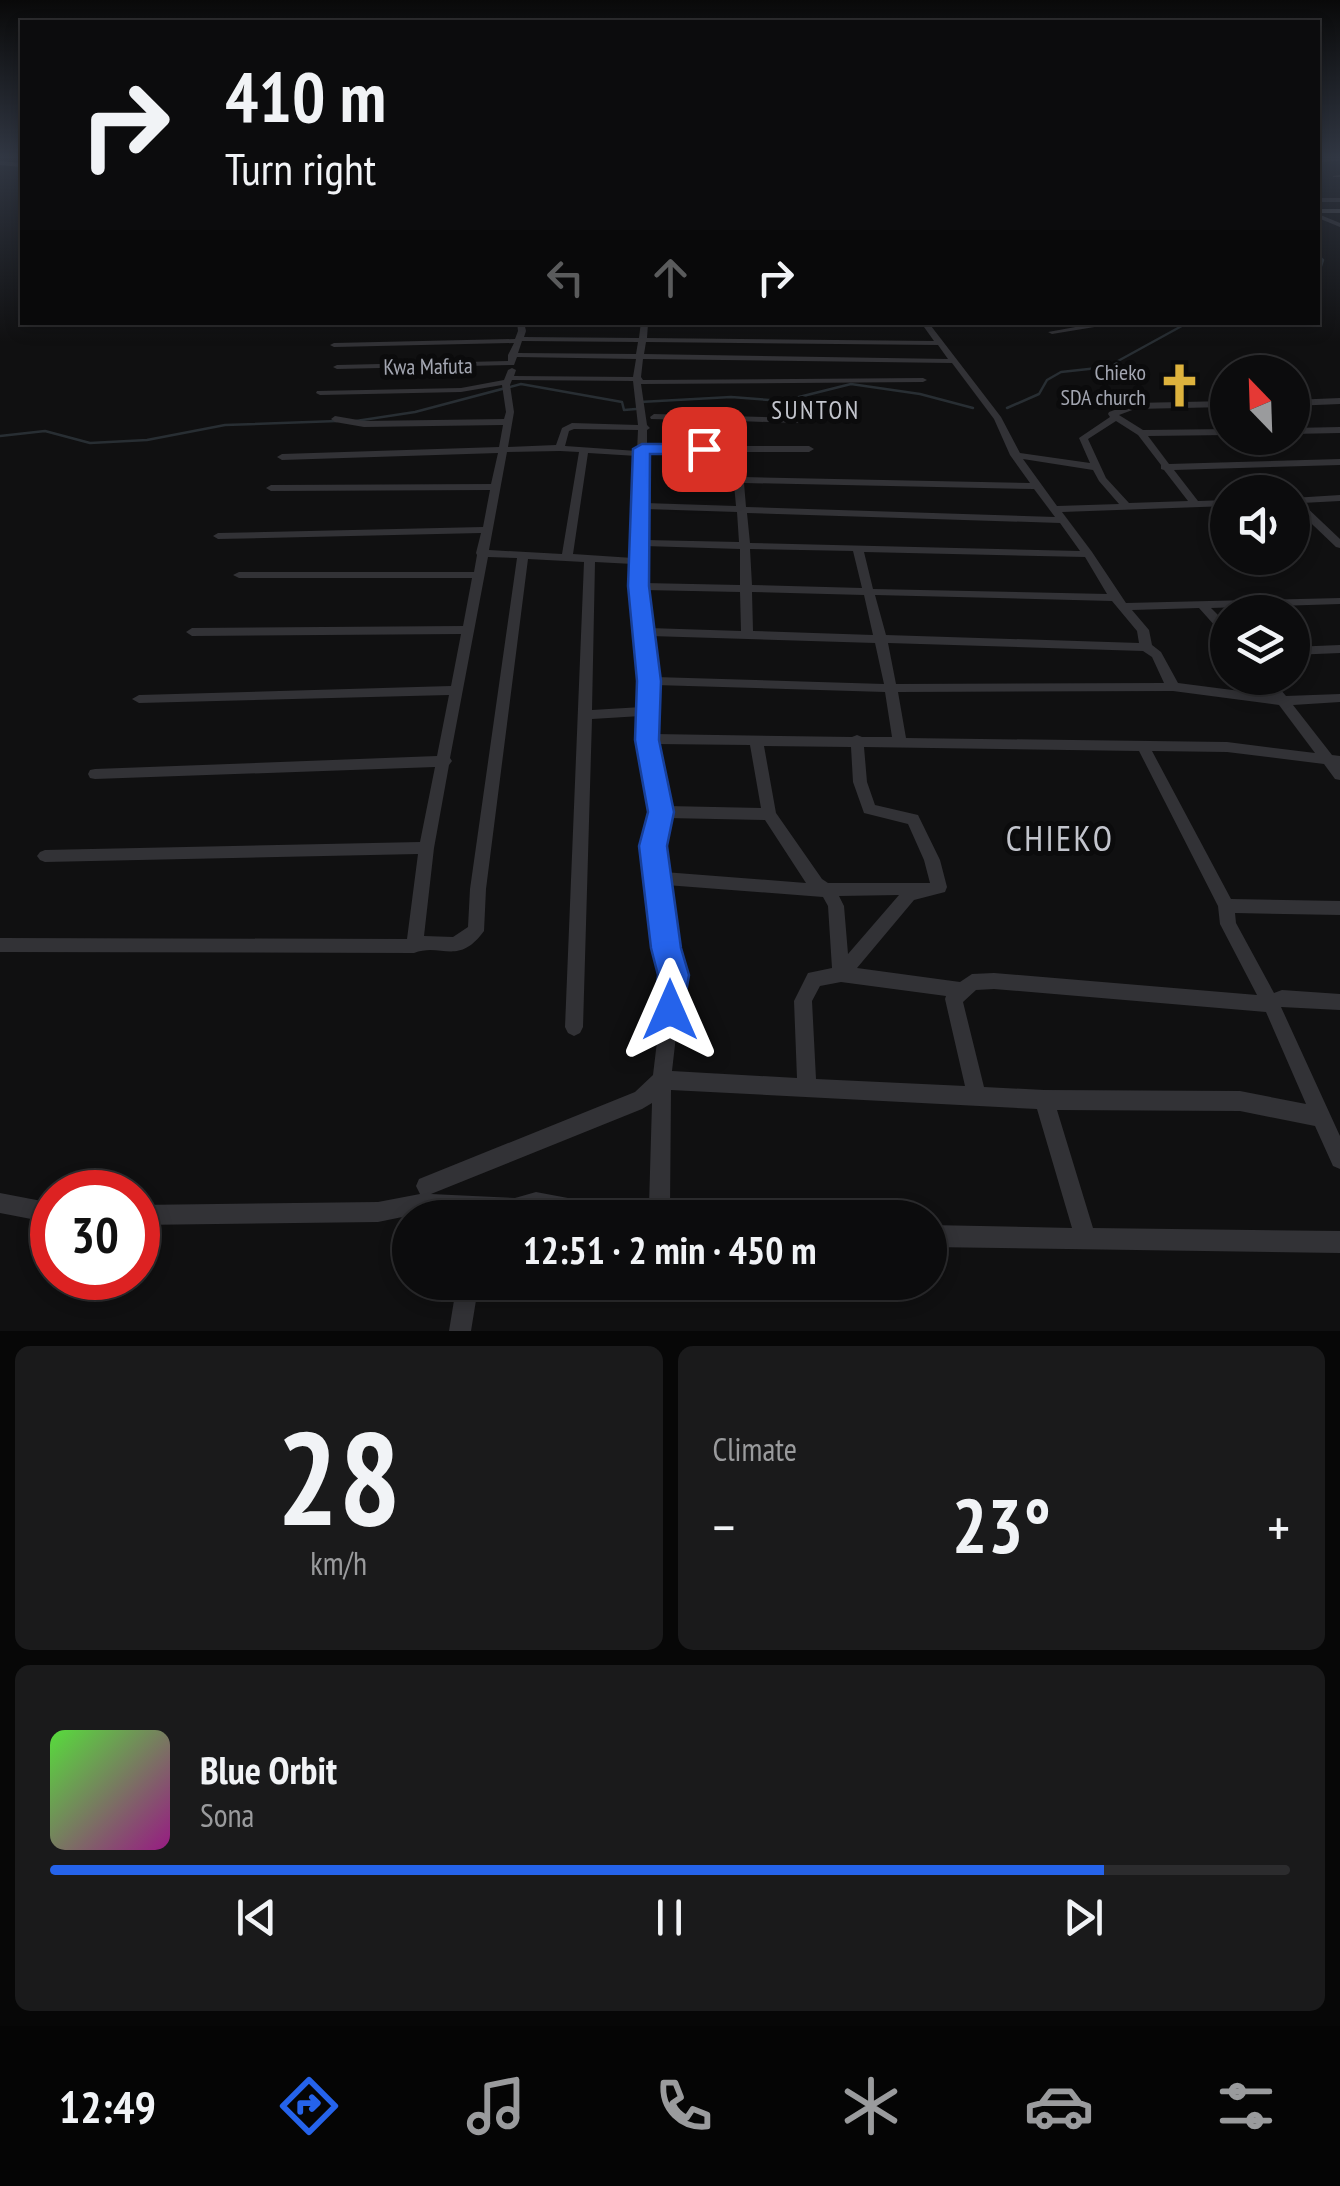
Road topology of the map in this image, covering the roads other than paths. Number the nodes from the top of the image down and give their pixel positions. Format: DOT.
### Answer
graph roads {
  1 [pos="520,325"];
  2 [pos="643,325"];
  3 [pos="925,325"];
  4 [pos="1101,325"];
  5 [pos="1052,332"];
  6 [pos="643,339"];
  7 [pos="519,340"];
  8 [pos="936,343"];
  9 [pos="334,345"];
  10 [pos="642,357"];
  11 [pos="512,359"];
  12 [pos="952,361"];
  13 [pos="337,367"];
  14 [pos="638,380"];
  15 [pos="923,380"];
  16 [pos="507,383"];
  17 [pos="320,393"];
  18 [pos="1340,401"];
  19 [pos="1310,402"];
  20 [pos="1210,404"];
  21 [pos="654,417"];
  22 [pos="1114,418"];
  23 [pos="336,419"];
  24 [pos="732,419"];
  25 [pos="797,420"];
  26 [pos="507,422"];
  27 [pos="646,428"];
  28 [pos="1340,430"];
  29 [pos="1310,431"];
  30 [pos="1210,432"];
  31 [pos="1141,433"];
  32 [pos="560,448"];
  33 [pos="809,449"];
  34 [pos="502,450"];
  35 [pos="734,450"];
  36 [pos="584,451"];
  37 [pos="642,452"];
  38 [pos="1015,455"];
  39 [pos="282,457"];
  40 [pos="1340,462"];
  41 [pos="1095,467"];
  42 [pos="1164,467"];
  43 [pos="738,480"];
  44 [pos="1039,486"];
  45 [pos="493,487"];
  46 [pos="271,488"];
  47 [pos="1340,498"];
  48 [pos="1310,500"];
  49 [pos="1195,504"];
  50 [pos="1210,504"];
  51 [pos="640,506"];
  52 [pos="1126,506"];
  53 [pos="742,508"];
  54 [pos="1057,515"];
  55 [pos="1310,517"];
  56 [pos="486,530"];
  57 [pos="218,536"];
  58 [pos="638,544"];
  59 [pos="1340,545"];
  60 [pos="745,546"];
  61 [pos="858,550"];
  62 [pos="481,553"];
  63 [pos="1088,554"];
  64 [pos="523,555"];
  65 [pos="567,556"];
  66 [pos="590,558"];
  67 [pos="638,561"];
  68 [pos="239,575"];
  69 [pos="477,575"];
  70 [pos="638,586"];
  71 [pos="744,590"];
  72 [pos="868,593"];
  73 [pos="1340,602"];
  74 [pos="1119,603"];
  75 [pos="1205,608"];
  76 [pos="1210,613"];
  77 [pos="467,630"];
  78 [pos="192,632"];
  79 [pos="642,632"];
  80 [pos="747,636"];
  81 [pos="879,639"];
  82 [pos="1146,646"];
  83 [pos="1340,649"];
  84 [pos="1310,651"];
  85 [pos="649,681"];
  86 [pos="1173,687"];
  87 [pos="889,688"];
  88 [pos="457,690"];
  89 [pos="1278,695"];
  90 [pos="1340,698"];
  91 [pos="138,699"];
  92 [pos="1283,701"];
  93 [pos="649,711"];
  94 [pos="585,715"];
  95 [pos="647,740"];
  96 [pos="858,740"];
  97 [pos="756,742"];
  98 [pos="900,742"];
  99 [pos="1144,748"];
  100 [pos="445,761"];
  101 [pos="1335,761"];
  102 [pos="95,774"];
  103 [pos="1340,775"];
  104 [pos="661,812"];
  105 [pos="769,814"];
  106 [pos="426,848"];
  107 [pos="45,856"];
  108 [pos="656,878"];
  109 [pos="938,888"];
  110 [pos="826,890"];
  111 [pos="1226,906"];
  112 [pos="1340,908"];
  113 [pos="422,943"];
  114 [pos="0,945"];
  115 [pos="840,974"];
  116 [pos="960,990"];
  117 [pos="1340,1002"];
  118 [pos="1271,1004"];
  119 [pos="574,1027"];
  120 [pos="662,1080"];
  121 [pos="807,1086"];
  122 [pos="977,1098"];
  123 [pos="1044,1100"];
  124 [pos="1320,1117"];
  125 [pos="1340,1159"];
  126 [pos="426,1186"];
  127 [pos="667,1200"];
  128 [pos="0,1203"];
  129 [pos="392,1208"];
  130 [pos="30,1209"];
  131 [pos="160,1215"];
  132 [pos="947,1236"];
  133 [pos="1086,1239"];
  134 [pos="1340,1242"];
  135 [pos="465,1300"];
  136 [pos="460,1331"];
  1 -- 7 [label="street"];
  2 -- 6 [label="street"];
  3 -- 8 [label="street"];
  4 -- 5 [label="street"];
  6 -- 7 [label="street"];
  6 -- 8 [label="street"];
  6 -- 10 [label="street"];
  7 -- 9 [label="street"];
  7 -- 11 [label="street"];
  8 -- 12 [label="street"];
  10 -- 11 [label="street, Kwa Mafuta"];
  10 -- 12 [label="street, Kwa Mafuta"];
  10 -- 14 [label="street"];
  11 -- 13 [label="street, Kwa Mafuta"];
  11 -- 16 [label="street"];
  12 -- 38 [label="street"];
  14 -- 15 [label="street"];
  14 -- 16 [label="street"];
  14 -- 27 [label="street"];
  16 -- 17 [label="street"];
  16 -- 26 [label="street"];
  18 -- 19 [label="street"];
  20 -- 22 [label="street"];
  21 -- 24 [label="street"];
  22 -- 31 [label="street"];
  22 -- 41 [label="street"];
  23 -- 26 [label="street"];
  24 -- 25 [label="street"];
  24 -- 35 [label="street"];
  26 -- 34 [label="street"];
  27 -- 32 [label="street"];
  27 -- 37 [label="street"];
  28 -- 29 [label="street"];
  30 -- 31 [label="street"];
  31 -- 42 [label="street"];
  32 -- 34 [label="street"];
  32 -- 36 [label="street"];
  33 -- 35 [label="street"];
  34 -- 39 [label="street"];
  34 -- 45 [label="street"];
  35 -- 37 [label="street"];
  35 -- 43 [label="street"];
  36 -- 37 [label="street"];
  36 -- 65 [label="street"];
  37 -- 51 [label="street"];
  38 -- 41 [label="street"];
  38 -- 44 [label="street"];
  40 -- 42 [label="street"];
  41 -- 52 [label="street"];
  42 -- 49 [label="street"];
  43 -- 44 [label="street"];
  43 -- 53 [label="street"];
  44 -- 54 [label="street"];
  45 -- 46 [label="street"];
  45 -- 56 [label="street"];
  47 -- 48 [label="street"];
  49 -- 50 [label="street"];
  49 -- 52 [label="street"];
  51 -- 53 [label="street"];
  51 -- 58 [label="street"];
  52 -- 54 [label="street"];
  53 -- 54 [label="street"];
  53 -- 60 [label="street"];
  54 -- 63 [label="street"];
  55 -- 59 [label="street"];
  56 -- 57 [label="street"];
  56 -- 62 [label="street"];
  58 -- 60 [label="street"];
  58 -- 67 [label="street"];
  60 -- 61 [label="street"];
  60 -- 71 [label="street"];
  61 -- 63 [label="street"];
  61 -- 72 [label="street"];
  62 -- 64 [label="street"];
  62 -- 69 [label="street"];
  63 -- 74 [label="street"];
  64 -- 65 [label="street"];
  64 -- 113 [label="street"];
  65 -- 66 [label="street"];
  66 -- 67 [label="street"];
  66 -- 94 [label="street"];
  67 -- 70 [label="street"];
  68 -- 69 [label="street"];
  69 -- 77 [label="street"];
  70 -- 71 [label="street"];
  70 -- 79 [label="street"];
  71 -- 72 [label="street"];
  71 -- 80 [label="street"];
  72 -- 74 [label="street"];
  72 -- 81 [label="street"];
  73 -- 75 [label="street"];
  74 -- 75 [label="street"];
  74 -- 82 [label="street"];
  75 -- 76 [label="street"];
  77 -- 78 [label="street"];
  77 -- 88 [label="street"];
  79 -- 80 [label="street"];
  79 -- 85 [label="street"];
  80 -- 81 [label="street"];
  81 -- 82 [label="street"];
  81 -- 87 [label="street"];
  82 -- 86 [label="street"];
  83 -- 84 [label="street"];
  85 -- 87 [label="street"];
  85 -- 93 [label="street"];
  86 -- 87 [label="street"];
  86 -- 92 [label="street"];
  87 -- 98 [label="street"];
  88 -- 91 [label="street"];
  88 -- 100 [label="street"];
  89 -- 92 [label="street"];
  90 -- 92 [label="street"];
  92 -- 101 [label="street"];
  93 -- 94 [label="street"];
  93 -- 95 [label="street"];
  94 -- 119 [label="street"];
  95 -- 97 [label="street"];
  95 -- 104 [label="street"];
  96 -- 97 [label="street"];
  96 -- 98 [label="street"];
  96 -- 109 [label="street"];
  97 -- 105 [label="street"];
  98 -- 99 [label="street"];
  99 -- 101 [label="street"];
  99 -- 111 [label="street"];
  100 -- 102 [label="street"];
  100 -- 106 [label="street"];
  101 -- 103 [label="street"];
  104 -- 105 [label="street"];
  104 -- 108 [label="street"];
  105 -- 110 [label="street"];
  106 -- 107 [label="street"];
  106 -- 114 [label="street"];
  108 -- 110 [label="street"];
  108 -- 120 [label="street"];
  109 -- 110 [label="street"];
  109 -- 115 [label="street"];
  110 -- 115 [label="street"];
  111 -- 112 [label="street"];
  111 -- 118 [label="street"];
  115 -- 116 [label="street"];
  115 -- 121 [label="street"];
  116 -- 118 [label="street"];
  116 -- 122 [label="street"];
  117 -- 118 [label="street"];
  118 -- 124 [label="street"];
  120 -- 121 [label="street"];
  120 -- 126 [label="street"];
  120 -- 127 [label="street"];
  121 -- 122 [label="street"];
  122 -- 123 [label="street"];
  123 -- 124 [label="street"];
  123 -- 133 [label="street"];
  124 -- 125 [label="street"];
  128 -- 130 [label="street"];
  129 -- 131 [label="street"];
  132 -- 133 [label="street"];
  133 -- 134 [label="street"];
  135 -- 136 [label="street"];
}
